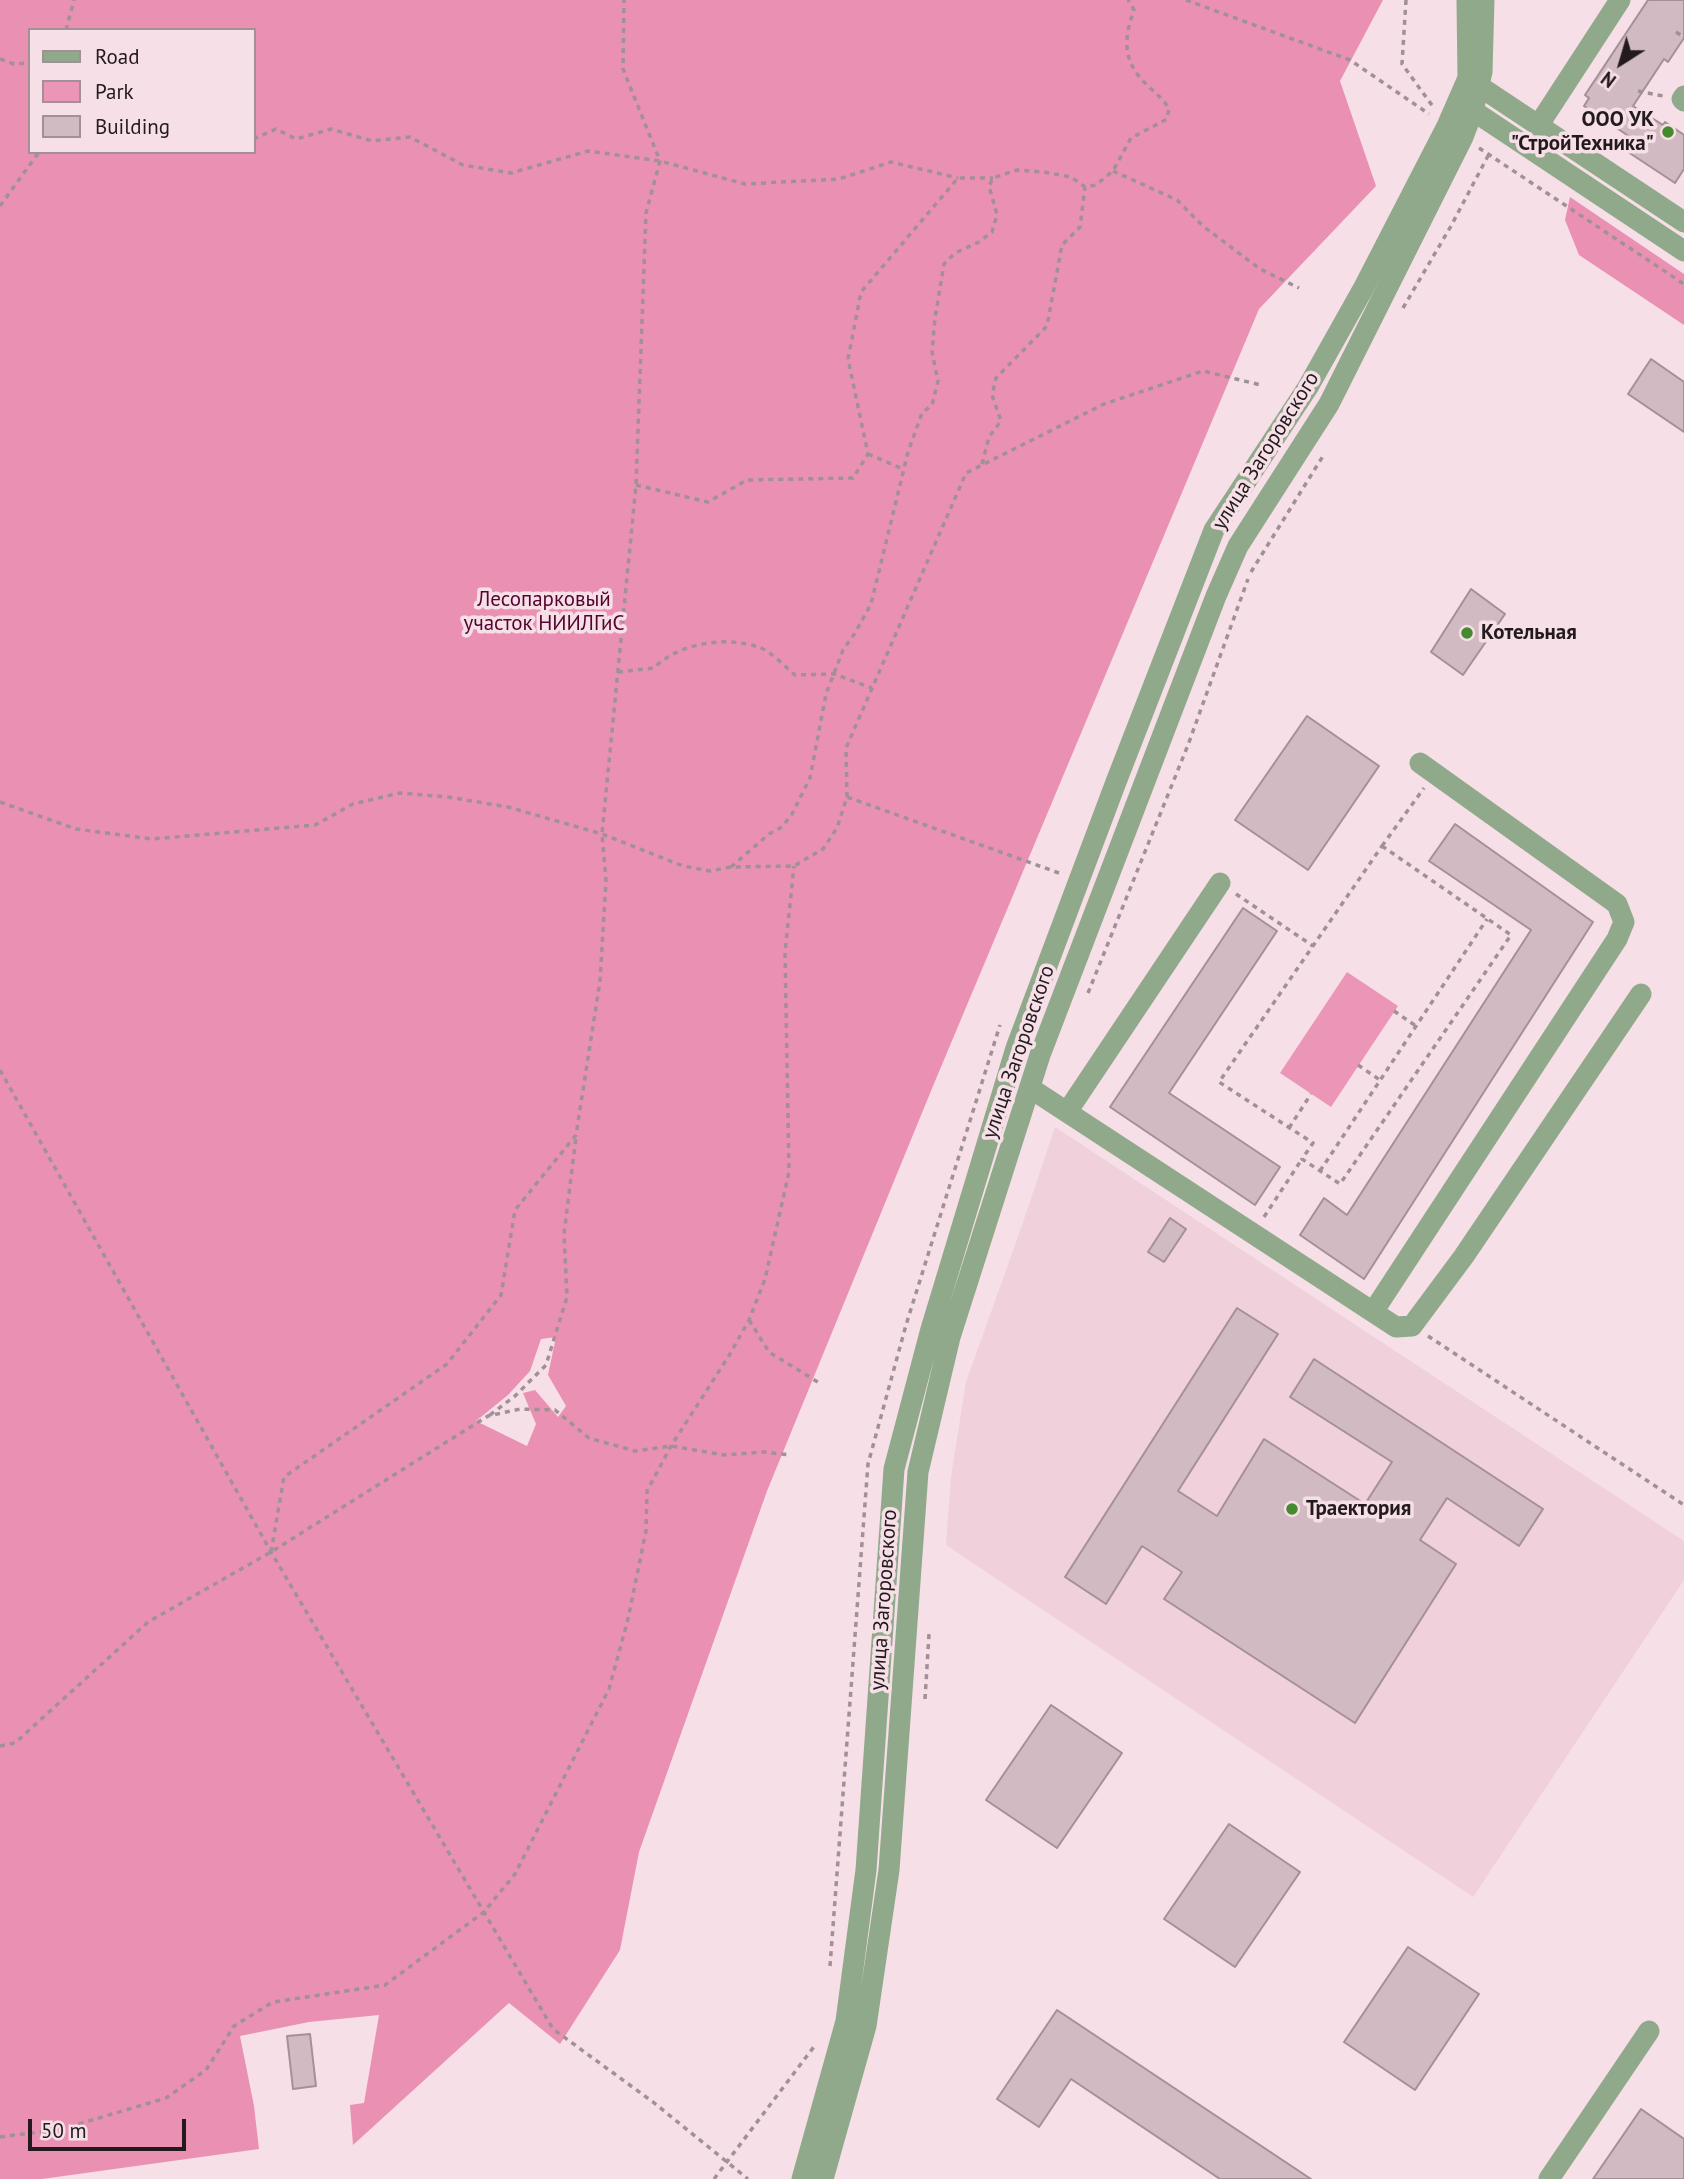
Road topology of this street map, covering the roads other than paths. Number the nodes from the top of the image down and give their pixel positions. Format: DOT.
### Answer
graph roads {
  1 [pos="1467,0"];
  2 [pos="1484,0"];
  3 [pos="1620,0"];
  4 [pos="1473,82"];
  5 [pos="1465,106"];
  6 [pos="1538,125"];
  7 [pos="1455,132"];
  8 [pos="1684,222"];
  9 [pos="1684,251"];
  10 [pos="1427,768"];
  11 [pos="1220,883"];
  12 [pos="1642,994"];
  13 [pos="1030,1088"];
  14 [pos="1067,1112"];
  15 [pos="1373,1312"];
  16 [pos="1649,2031"];
  17 [pos="802,2179"];
  18 [pos="823,2179"];
  19 [pos="1549,2179"];
  1 -- 4 [label="street, улица Загоровского"];
  2 -- 4 [label="street, улица Загоровского"];
  3 -- 6 [label="street"];
  4 -- 5 [label="street, улица Загоровского"];
  4 -- 6 [label="street"];
  5 -- 7 [label="street, улица Загоровского"];
  5 -- 9 [label="street"];
  6 -- 8 [label="street"];
  7 -- 13 [label="street, улица Загоровского"];
  7 -- 17 [label="street, улица Загоровского"];
  10 -- 15 [label="street"];
  11 -- 14 [label="street"];
  12 -- 15 [label="street"];
  13 -- 14 [label="street"];
  13 -- 18 [label="street, улица Загоровского"];
  14 -- 15 [label="street"];
  16 -- 19 [label="street"];
}
